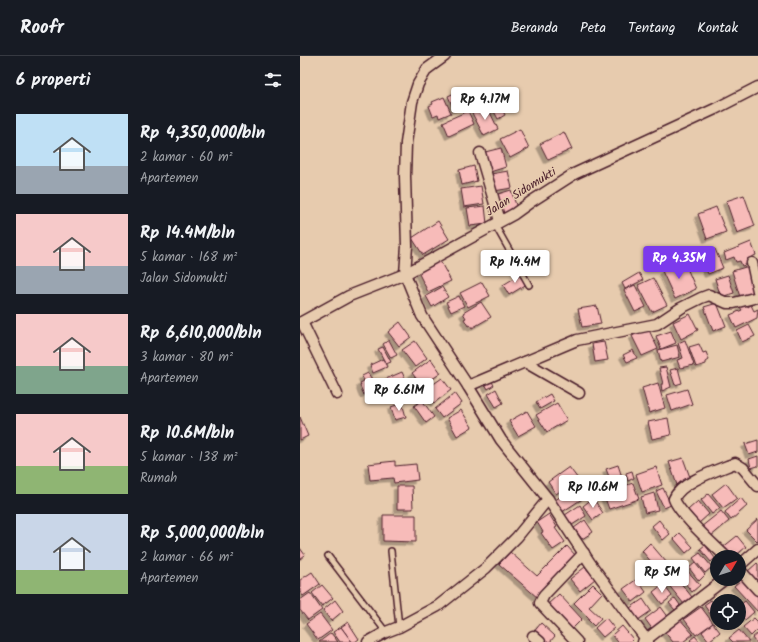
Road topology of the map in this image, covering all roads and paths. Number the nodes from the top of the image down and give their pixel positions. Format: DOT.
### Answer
graph roads {
  1 [pos="445,56"];
  2 [pos="758,87"];
  3 [pos="480,153"];
  4 [pos="498,223"];
  5 [pos="752,263"];
  6 [pos="405,274"];
  7 [pos="529,285"];
  8 [pos="758,291"];
  9 [pos="758,297"];
  10 [pos="301,322"];
  11 [pos="525,362"];
  12 [pos="468,386"];
  13 [pos="579,393"];
  14 [pos="337,394"];
  15 [pos="758,486"];
  16 [pos="548,498"];
  17 [pos="758,549"];
  18 [pos="719,550"];
  19 [pos="391,551"];
  20 [pos="584,553"];
  21 [pos="328,556"];
  22 [pos="746,561"];
  23 [pos="746,576"];
  24 [pos="716,586"];
  25 [pos="758,590"];
  26 [pos="399,627"];
  27 [pos="385,637"];
  28 [pos="646,641"];
  29 [pos="368,642"];
  30 [pos="576,642"];
  1 -- 6 [label="street"];
  2 -- 4 [label="street, Jalan Sidomukti"];
  3 -- 4 [label="street"];
  4 -- 6 [label="street, Jalan Sidomukti"];
  4 -- 7 [label="lane"];
  5 -- 8 [label="street"];
  6 -- 10 [label="street, Jalan Sidomukti"];
  6 -- 12 [label="street"];
  9 -- 11 [label="street"];
  10 -- 14 [label="street"];
  11 -- 12 [label="street"];
  11 -- 13 [label="street"];
  12 -- 16 [label="street"];
  15 -- 18 [label="street"];
  16 -- 20 [label="street"];
  16 -- 26 [label="street"];
  17 -- 22 [label="street"];
  19 -- 26 [label="lane"];
  20 -- 28 [label="street"];
  20 -- 30 [label="street"];
  21 -- 27 [label="lane"];
  23 -- 25 [label="street"];
  24 -- 28 [label="street"];
  26 -- 27 [label="street"];
  27 -- 29 [label="street"];
}
